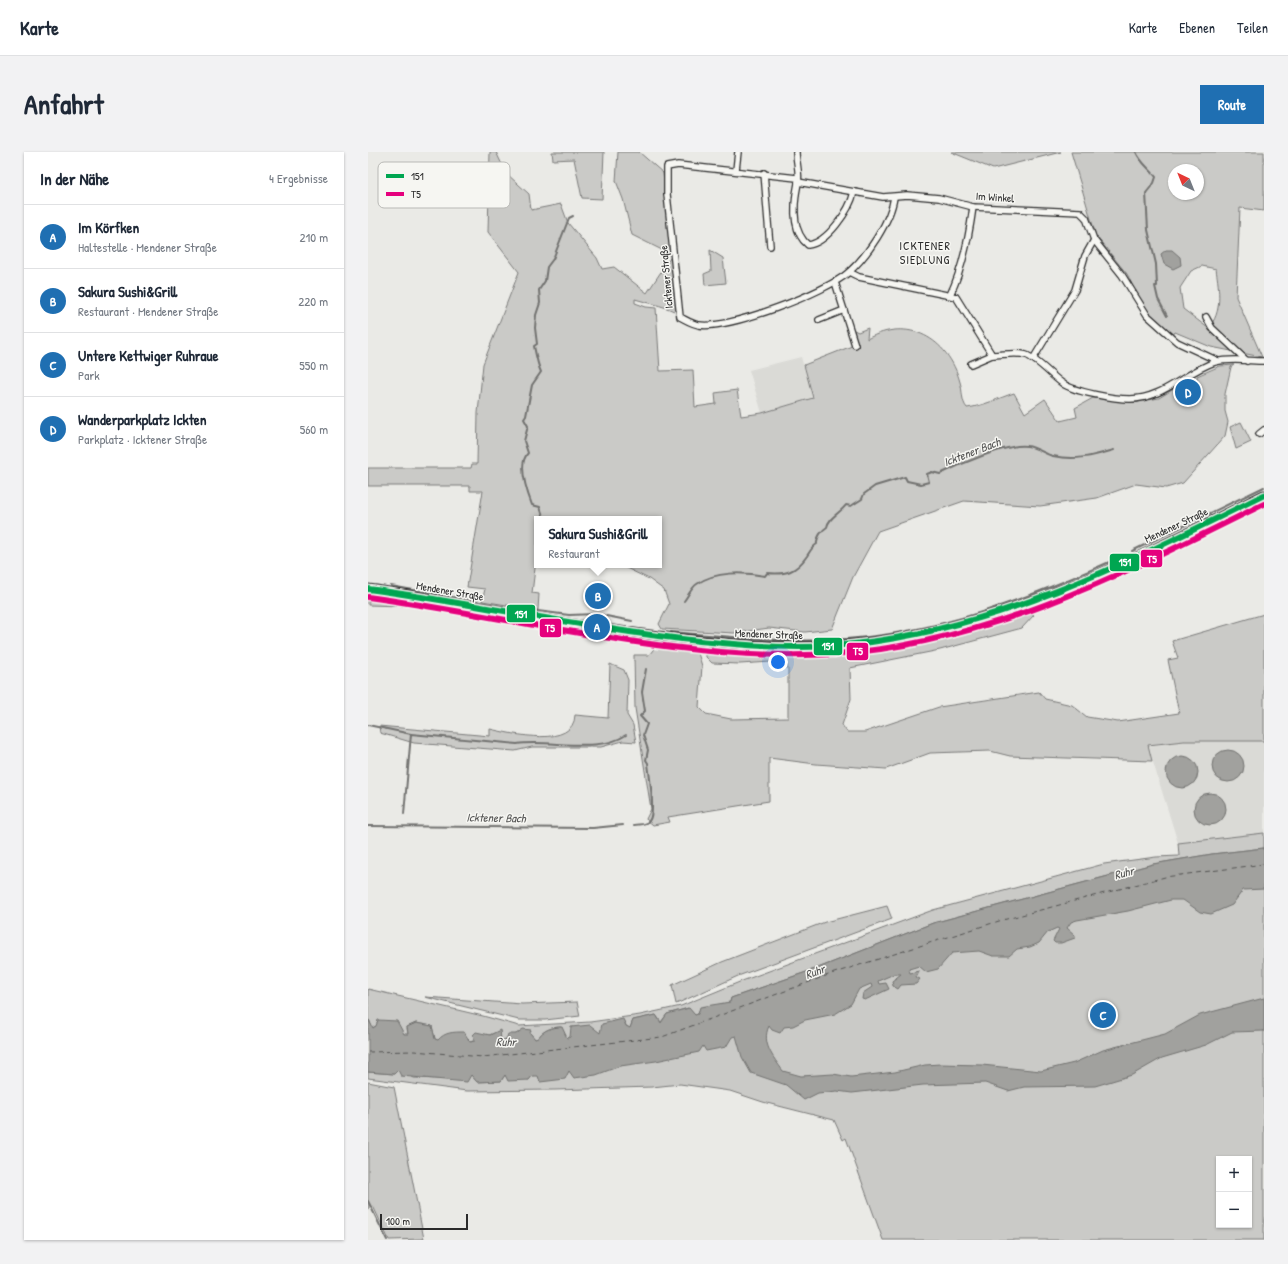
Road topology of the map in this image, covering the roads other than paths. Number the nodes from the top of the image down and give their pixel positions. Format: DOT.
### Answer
graph roads {
  1 [pos="738,152"];
  2 [pos="796,152"];
  3 [pos="667,167"];
  4 [pos="736,170"];
  5 [pos="764,173"];
  6 [pos="798,180"];
  7 [pos="854,192"];
  8 [pos="894,197"];
  9 [pos="973,207"];
  10 [pos="1094,240"];
  11 [pos="770,246"];
  12 [pos="849,272"];
  13 [pos="835,282"];
  14 [pos="950,295"];
  15 [pos="844,310"];
  16 [pos="1206,317"];
  17 [pos="819,320"];
  18 [pos="855,345"];
  19 [pos="992,355"];
  20 [pos="1033,359"];
  21 [pos="1247,361"];
  22 [pos="1264,361"];
  23 [pos="1218,362"];
  24 [pos="971,364"];
  25 [pos="1264,430"];
  26 [pos="1259,434"];
  27 [pos="1264,494"];
  28 [pos="368,589"];
  1 -- 4 [label="street"];
  2 -- 6 [label="street"];
  3 -- 4 [label="street, Im Winkel"];
  3 -- 13 [label="street, Icktener Straße"];
  4 -- 5 [label="street, Im Winkel"];
  5 -- 6 [label="street, Im Winkel"];
  5 -- 11 [label="street"];
  6 -- 7 [label="street, Im Winkel"];
  6 -- 7 [label="street"];
  7 -- 8 [label="street, Im Winkel"];
  8 -- 9 [label="street, Im Winkel"];
  8 -- 12 [label="street, Icktener Straße"];
  9 -- 10 [label="street, Im Winkel"];
  9 -- 14 [label="street"];
  10 -- 20 [label="street"];
  10 -- 23 [label="street"];
  12 -- 13 [label="street, Icktener Straße"];
  12 -- 14 [label="street"];
  13 -- 15 [label="street"];
  14 -- 19 [label="street"];
  15 -- 17 [label="street"];
  15 -- 18 [label="street"];
  16 -- 21 [label="street"];
  19 -- 20 [label="street"];
  19 -- 24 [label="street"];
  20 -- 23 [label="street"];
  21 -- 22 [label="street"];
  21 -- 23 [label="street"];
  25 -- 26 [label="street"];
  27 -- 28 [label="main road, Mendener Straße"];
}
